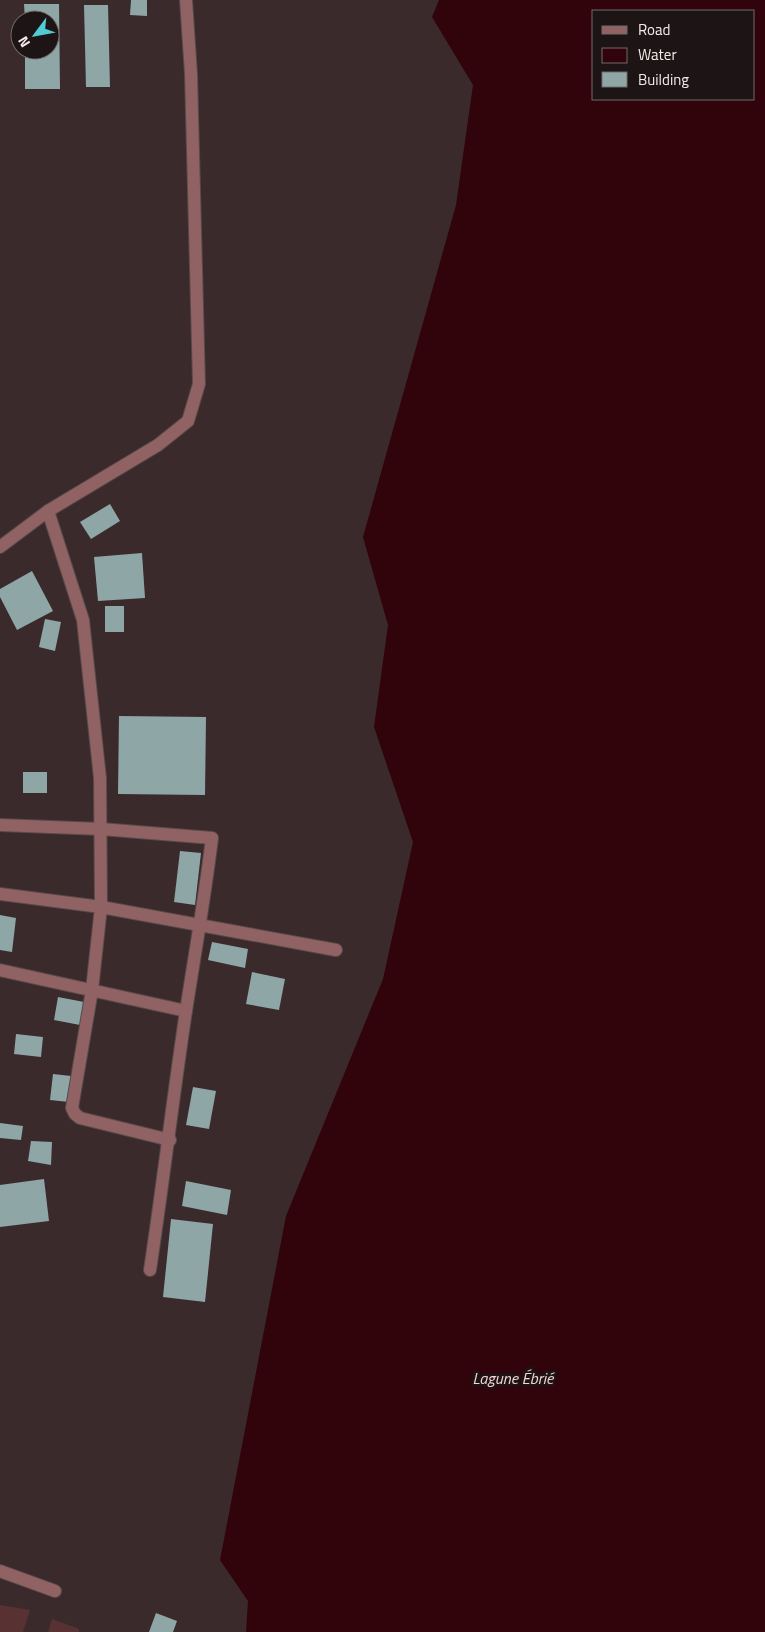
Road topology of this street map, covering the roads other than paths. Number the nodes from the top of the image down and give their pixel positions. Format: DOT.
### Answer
graph roads {
  1 [pos="186,0"];
  2 [pos="48,511"];
  3 [pos="0,547"];
  4 [pos="0,825"];
  5 [pos="101,829"];
  6 [pos="0,894"];
  7 [pos="101,907"];
  8 [pos="202,924"];
  9 [pos="336,950"];
  10 [pos="0,970"];
  11 [pos="92,990"];
  12 [pos="186,1011"];
  13 [pos="170,1140"];
  14 [pos="150,1270"];
  15 [pos="0,1571"];
  16 [pos="55,1591"];
  1 -- 2 [label="street"];
  2 -- 3 [label="street"];
  2 -- 5 [label="street"];
  4 -- 5 [label="street"];
  5 -- 7 [label="street"];
  5 -- 8 [label="street"];
  6 -- 7 [label="street"];
  7 -- 8 [label="street"];
  7 -- 11 [label="street"];
  8 -- 9 [label="street"];
  8 -- 12 [label="street"];
  10 -- 11 [label="street"];
  11 -- 12 [label="street"];
  11 -- 13 [label="street"];
  12 -- 13 [label="street"];
  13 -- 14 [label="street"];
  15 -- 16 [label="street"];
}
